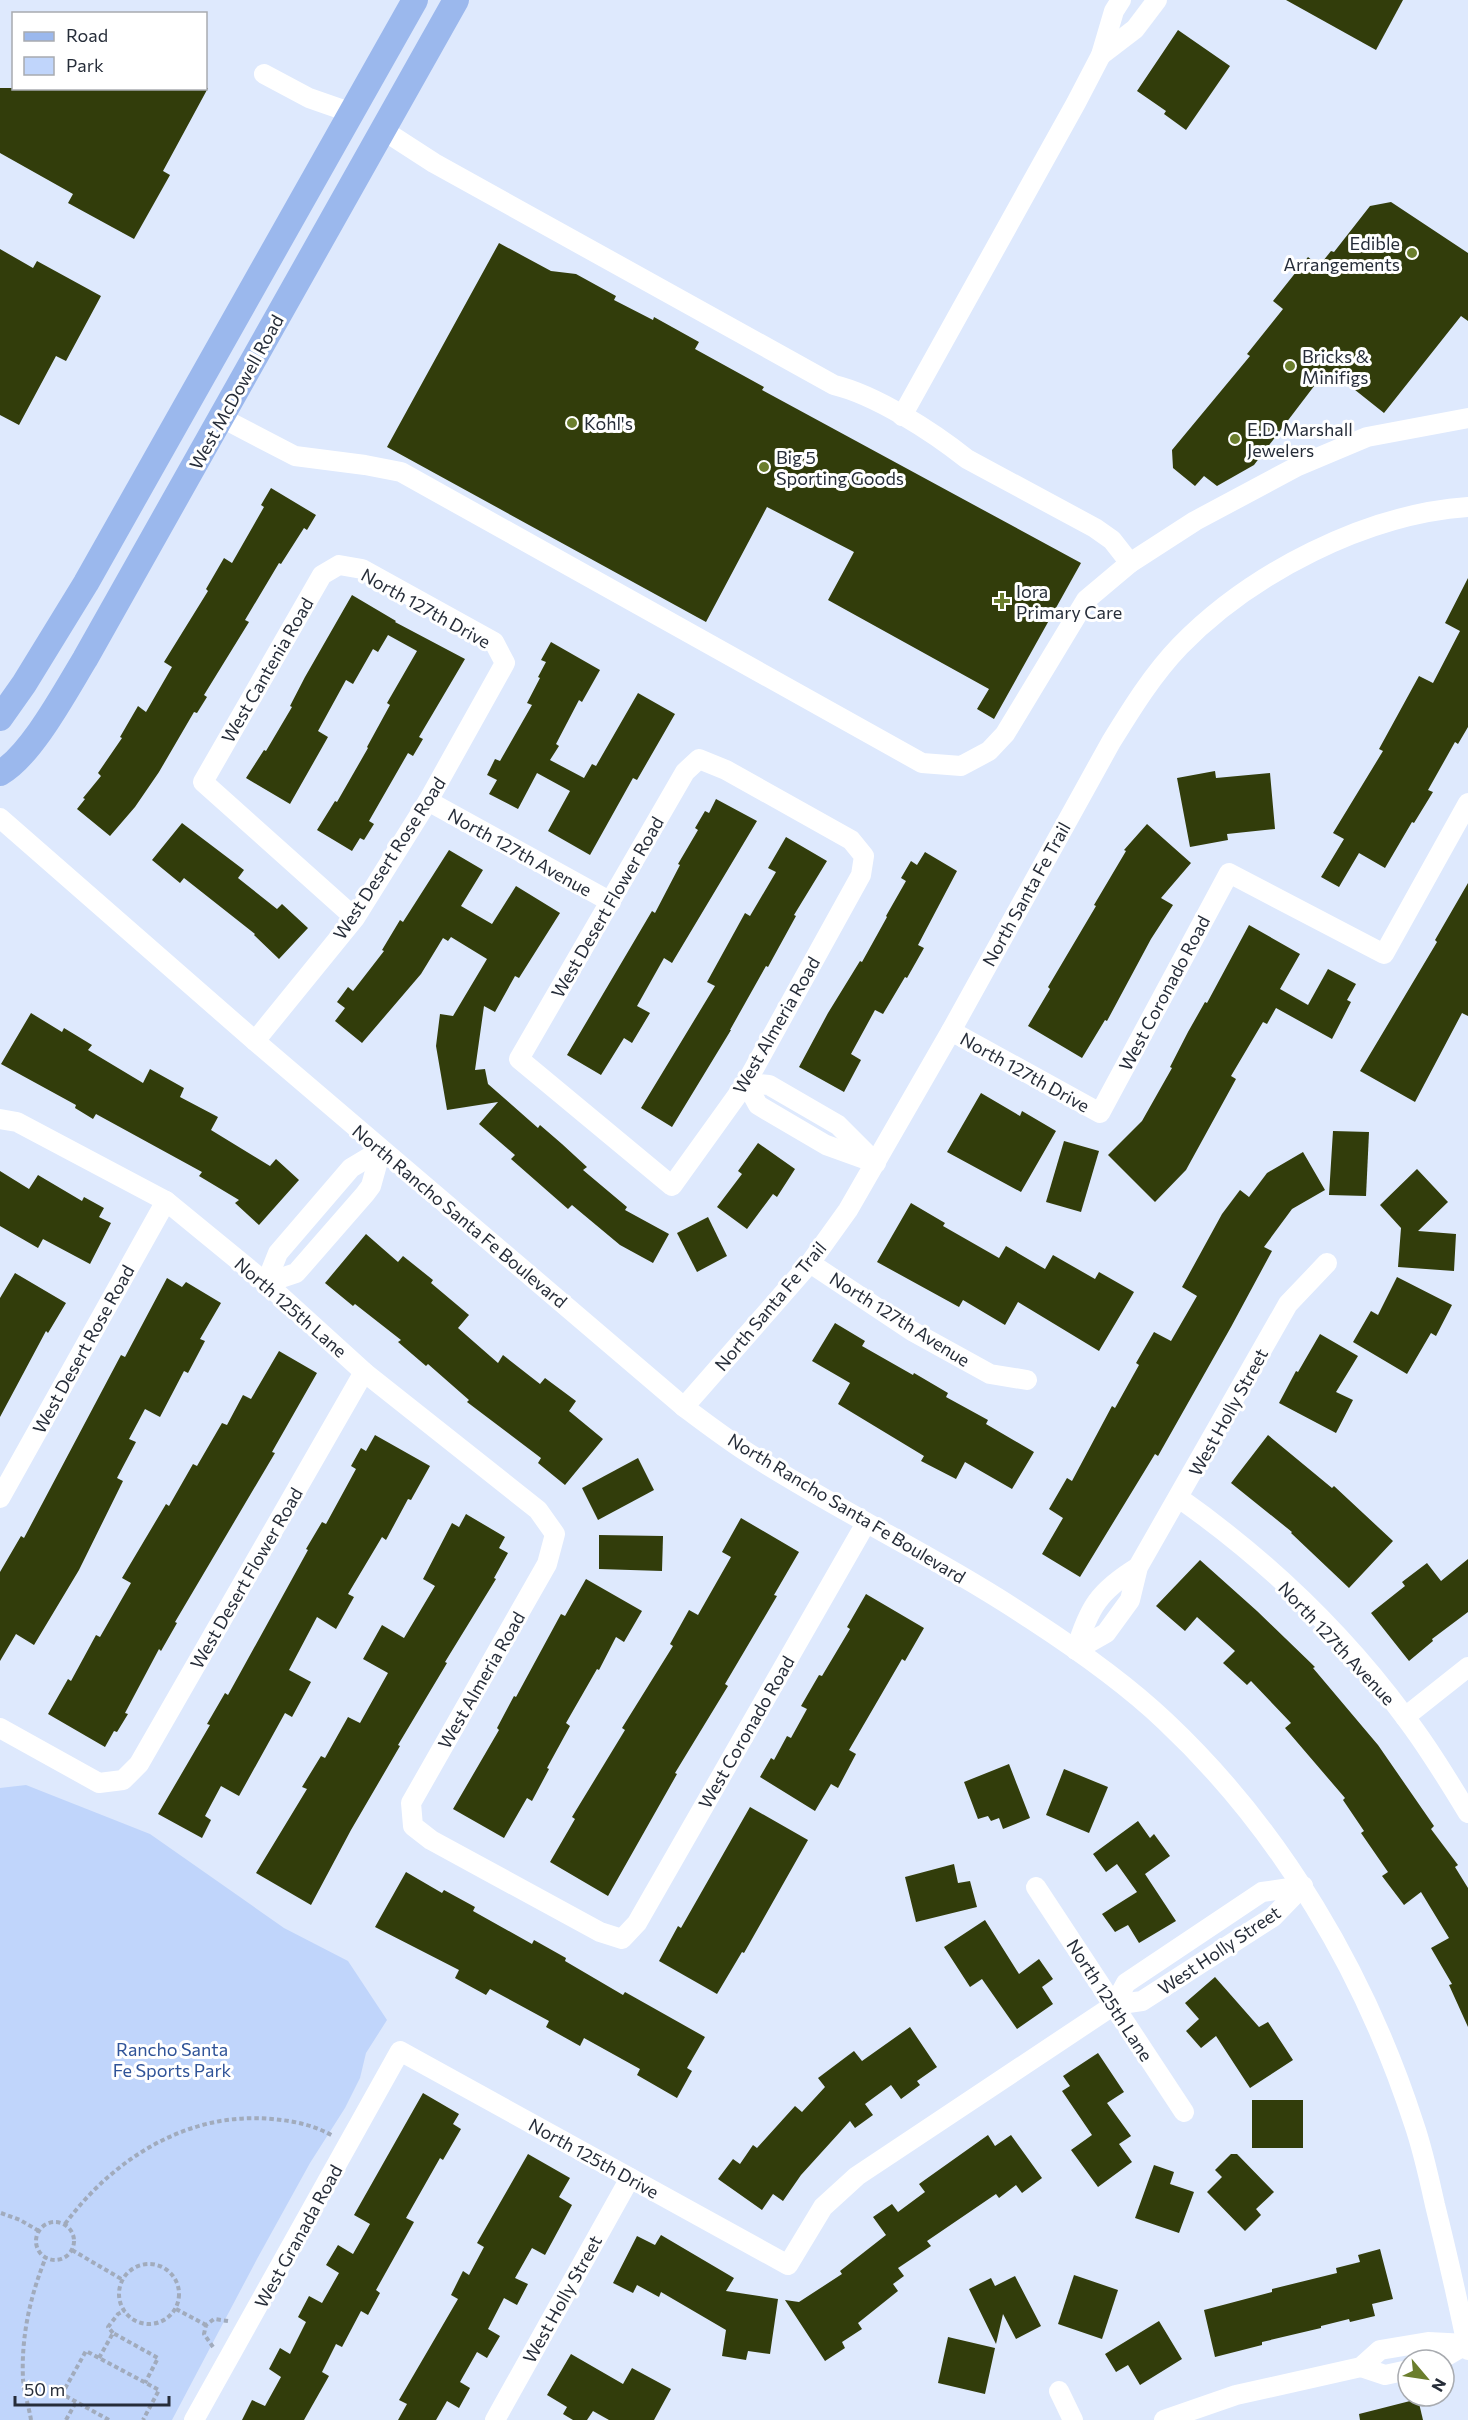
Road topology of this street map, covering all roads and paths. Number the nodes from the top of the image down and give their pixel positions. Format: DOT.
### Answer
graph roads {
  1 [pos="415,0"];
  2 [pos="456,0"];
  3 [pos="1121,0"];
  4 [pos="1157,0"];
  5 [pos="1101,54"];
  6 [pos="264,74"];
  7 [pos="352,113"];
  8 [pos="383,130"];
  9 [pos="902,416"];
  10 [pos="222,418"];
  11 [pos="1468,418"];
  12 [pos="1468,507"];
  13 [pos="1131,563"];
  14 [pos="339,565"];
  15 [pos="505,663"];
  16 [pos="0,718"];
  17 [pos="0,773"];
  18 [pos="428,801"];
  19 [pos="1468,803"];
  20 [pos="0,818"];
  21 [pos="864,856"];
  22 [pos="611,902"];
  23 [pos="355,918"];
  24 [pos="951,1031"];
  25 [pos="255,1041"];
  26 [pos="746,1083"];
  27 [pos="1100,1113"];
  28 [pos="0,1119"];
  29 [pos="381,1150"];
  30 [pos="876,1163"];
  31 [pos="672,1186"];
  32 [pos="166,1201"];
  33 [pos="810,1263"];
  34 [pos="1327,1263"];
  35 [pos="266,1283"];
  36 [pos="364,1372"];
  37 [pos="1027,1380"];
  38 [pos="684,1407"];
  39 [pos="0,1498"];
  40 [pos="1179,1498"];
  41 [pos="866,1523"];
  42 [pos="555,1534"];
  43 [pos="1076,1650"];
  44 [pos="1468,1667"];
  45 [pos="1405,1717"];
  46 [pos="0,1728"];
  47 [pos="1468,1813"];
  48 [pos="413,1826"];
  49 [pos="1303,1886"];
  50 [pos="1036,1887"];
  51 [pos="1114,2005"];
  52 [pos="400,2051"];
  53 [pos="1184,2112"];
  54 [pos="349,2146"];
  55 [pos="630,2178"];
  56 [pos="1,2213"];
  57 [pos="65,2224"];
  58 [pos="39,2231"];
  59 [pos="72,2250"];
  60 [pos="46,2257"];
  61 [pos="788,2265"];
  62 [pos="123,2280"];
  63 [pos="176,2308"];
  64 [pos="124,2311"];
  65 [pos="206,2325"];
  66 [pos="112,2333"];
  67 [pos="1467,2347"];
  68 [pos="99,2358"];
  69 [pos="1361,2367"];
  70 [pos="1396,2373"];
  71 [pos="145,2383"];
  72 [pos="1059,2391"];
  73 [pos="76,2402"];
  74 [pos="31,2420"];
  75 [pos="66,2420"];
  76 [pos="109,2420"];
  77 [pos="142,2420"];
  78 [pos="194,2420"];
  79 [pos="495,2420"];
  80 [pos="1073,2420"];
  81 [pos="1164,2420"];
  1 -- 7 [label="main road, West McDowell Road"];
  2 -- 8 [label="main road, West McDowell Road"];
  3 -- 5 [label="street"];
  4 -- 5 [label="street"];
  5 -- 9 [label="street"];
  6 -- 7 [label="street"];
  7 -- 8 [label="main road"];
  7 -- 16 [label="main road, West McDowell Road"];
  8 -- 9 [label="street"];
  8 -- 10 [label="main road, West McDowell Road"];
  9 -- 13 [label="street"];
  10 -- 13 [label="street"];
  10 -- 17 [label="main road, West McDowell Road"];
  11 -- 13 [label="street"];
  12 -- 24 [label="street, North Santa Fe Trail"];
  14 -- 15 [label="street, North 127th Drive"];
  14 -- 23 [label="street, West Cantenia Road"];
  15 -- 18 [label="street, West Desert Rose Road"];
  18 -- 22 [label="street, North 127th Avenue"];
  18 -- 23 [label="street, West Desert Rose Road"];
  19 -- 27 [label="street, West Coronado Road"];
  20 -- 25 [label="street, North Rancho Santa Fe Boulevard"];
  21 -- 22 [label="street, West Desert Flower Road"];
  21 -- 26 [label="street, West Almeria Road"];
  22 -- 31 [label="street, West Desert Flower Road"];
  23 -- 25 [label="street, West Desert Rose Road"];
  24 -- 27 [label="street, North 127th Drive"];
  24 -- 30 [label="street, North Santa Fe Trail"];
  25 -- 29 [label="street, North Rancho Santa Fe Boulevard"];
  26 -- 30 [label="street"];
  26 -- 31 [label="street, West Almeria Road"];
  28 -- 32 [label="street, North 125th Lane"];
  29 -- 35 [label="street"];
  29 -- 35 [label="street"];
  29 -- 38 [label="street, North Rancho Santa Fe Boulevard"];
  30 -- 33 [label="street, North Santa Fe Trail"];
  32 -- 35 [label="street, North 125th Lane"];
  32 -- 39 [label="street, West Desert Rose Road"];
  33 -- 37 [label="street, North 127th Avenue"];
  33 -- 38 [label="street, North Santa Fe Trail"];
  34 -- 40 [label="street, West Holly Street"];
  35 -- 36 [label="street, North 125th Lane"];
  36 -- 42 [label="street, North 125th Lane"];
  36 -- 46 [label="street, West Desert Flower Road"];
  38 -- 41 [label="street, North Rancho Santa Fe Boulevard"];
  40 -- 43 [label="street, West Holly Street"];
  40 -- 45 [label="street, North 127th Avenue"];
  41 -- 43 [label="street, North Rancho Santa Fe Boulevard"];
  41 -- 48 [label="street, West Coronado Road"];
  42 -- 48 [label="street, West Almeria Road"];
  43 -- 49 [label="street, North Rancho Santa Fe Boulevard"];
  44 -- 45 [label="street"];
  45 -- 47 [label="street, North 127th Avenue"];
  49 -- 51 [label="street, West Holly Street"];
  49 -- 51 [label="street, West Holly Street"];
  49 -- 67 [label="street, North Rancho Santa Fe Boulevard"];
  50 -- 51 [label="street, North 125th Lane"];
  51 -- 53 [label="street, North 125th Lane"];
  51 -- 61 [label="street, West Holly Street"];
  52 -- 54 [label="street, West Granada Road"];
  52 -- 55 [label="street, North 125th Drive"];
  54 -- 57 [label="path"];
  54 -- 78 [label="street, West Granada Road"];
  55 -- 61 [label="street, North 125th Drive"];
  55 -- 79 [label="street, West Holly Street"];
  56 -- 58 [label="path"];
  57 -- 58 [label="path"];
  57 -- 59 [label="path"];
  58 -- 60 [label="path"];
  59 -- 60 [label="path"];
  59 -- 62 [label="path"];
  60 -- 74 [label="path"];
  62 -- 63 [label="path"];
  62 -- 64 [label="path"];
  63 -- 64 [label="path"];
  63 -- 65 [label="path"];
  64 -- 66 [label="path"];
  66 -- 68 [label="path"];
  66 -- 71 [label="path"];
  67 -- 69 [label="street"];
  68 -- 71 [label="path"];
  68 -- 73 [label="path"];
  69 -- 70 [label="street"];
  69 -- 81 [label="street"];
  71 -- 77 [label="path"];
  72 -- 80 [label="street"];
  73 -- 75 [label="path"];
  73 -- 76 [label="path"];
}
